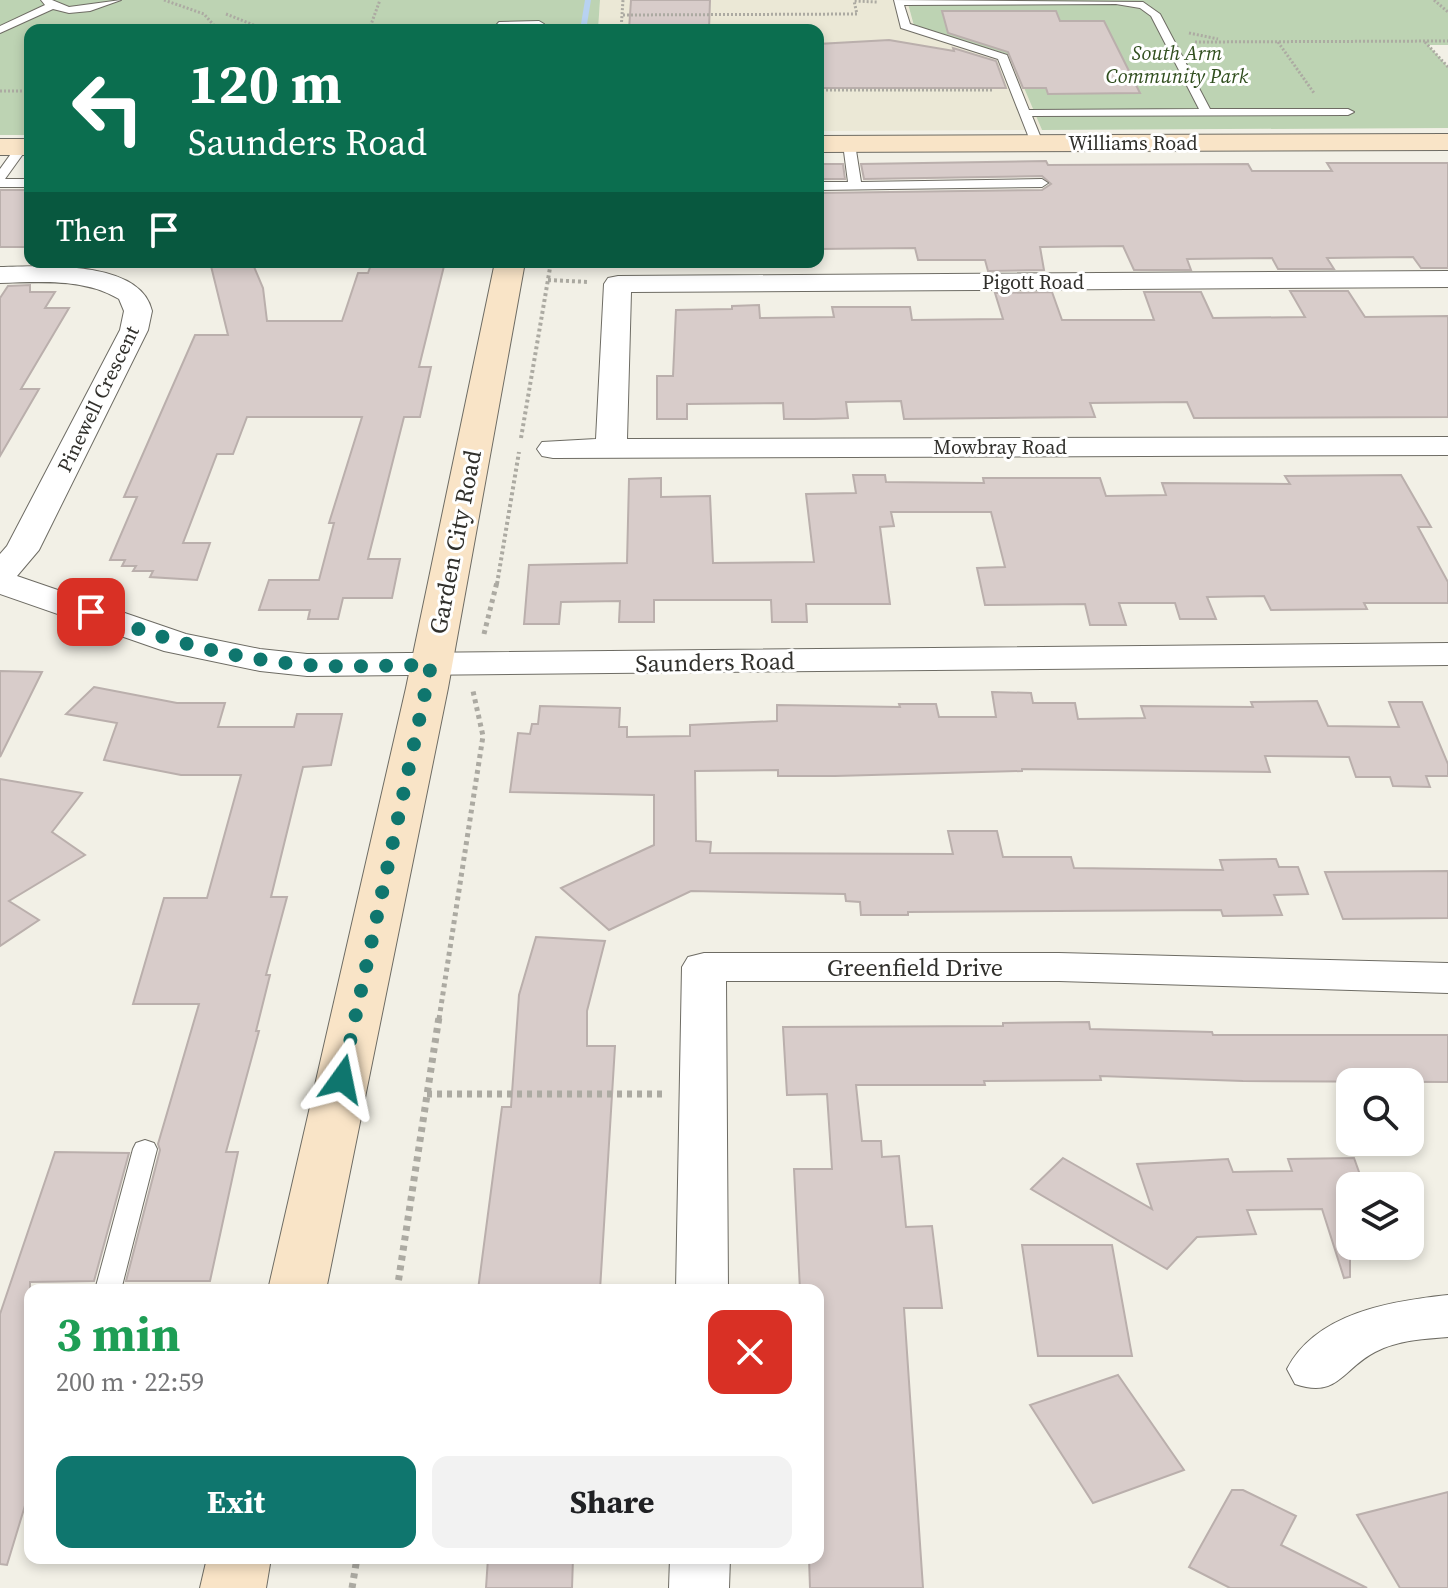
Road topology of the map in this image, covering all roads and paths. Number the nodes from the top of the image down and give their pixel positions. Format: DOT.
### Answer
graph roads {
  1 [pos="116,0"];
  2 [pos="164,0"];
  3 [pos="380,0"];
  4 [pos="623,0"];
  5 [pos="1434,0"];
  6 [pos="898,2"];
  7 [pos="48,3"];
  8 [pos="1448,12"];
  9 [pos="226,14"];
  10 [pos="623,15"];
  11 [pos="213,24"];
  12 [pos="251,24"];
  13 [pos="371,24"];
  14 [pos="622,24"];
  15 [pos="0,30"];
  16 [pos="1277,41"];
  17 [pos="1425,41"];
  18 [pos="1448,41"];
  19 [pos="1170,42"];
  20 [pos="1448,67"];
  21 [pos="824,90"];
  22 [pos="1015,90"];
  23 [pos="0,91"];
  24 [pos="24,91"];
  25 [pos="1314,93"];
  26 [pos="1206,112"];
  27 [pos="1348,112"];
  28 [pos="1025,113"];
  29 [pos="1448,142"];
  30 [pos="1037,143"];
  31 [pos="824,144"];
  32 [pos="849,144"];
  33 [pos="17,147"];
  34 [pos="0,180"];
  35 [pos="24,182"];
  36 [pos="1042,183"];
  37 [pos="824,186"];
  38 [pos="855,186"];
  39 [pos="509,268"];
  40 [pos="545,268"];
  41 [pos="550,268"];
  42 [pos="0,275"];
  43 [pos="1448,279"];
  44 [pos="548,280"];
  45 [pos="553,449"];
  46 [pos="611,449"];
  47 [pos="1443,455"];
  48 [pos="0,575"];
  49 [pos="0,582"];
  50 [pos="483,638"];
  51 [pos="1446,654"];
  52 [pos="431,665"];
  53 [pos="472,688"];
  54 [pos="1448,978"];
  55 [pos="427,1094"];
  56 [pos="672,1094"];
  57 [pos="145,1149"];
  58 [pos="110,1284"];
  59 [pos="298,1284"];
  60 [pos="398,1284"];
  61 [pos="702,1284"];
  62 [pos="1448,1316"];
  63 [pos="1314,1369"];
  64 [pos="238,1564"];
  65 [pos="356,1564"];
  66 [pos="700,1564"];
  67 [pos="233,1588"];
  68 [pos="352,1588"];
  69 [pos="699,1588"];
  1 -- 7 [label="lane"];
  2 -- 11 [label="path"];
  3 -- 13 [label="path"];
  4 -- 10 [label="path"];
  5 -- 8 [label="path"];
  6 -- 10 [label="path"];
  6 -- 19 [label="lane"];
  6 -- 22 [label="lane"];
  7 -- 15 [label="lane"];
  9 -- 12 [label="path"];
  10 -- 14 [label="path"];
  16 -- 17 [label="path"];
  16 -- 19 [label="path"];
  16 -- 25 [label="path"];
  17 -- 18 [label="path"];
  17 -- 20 [label="path"];
  19 -- 26 [label="lane"];
  21 -- 22 [label="path"];
  22 -- 28 [label="lane"];
  23 -- 24 [label="path"];
  26 -- 27 [label="lane"];
  26 -- 28 [label="lane"];
  28 -- 30 [label="lane"];
  29 -- 30 [label="street, Williams Road"];
  30 -- 32 [label="street, Williams Road"];
  31 -- 32 [label="street, Williams Road"];
  32 -- 38 [label="lane"];
  33 -- 34 [label="lane"];
  34 -- 35 [label="lane"];
  36 -- 38 [label="lane"];
  37 -- 38 [label="lane"];
  39 -- 52 [label="street, Garden City Road"];
  40 -- 44 [label="path"];
  41 -- 44 [label="path"];
  42 -- 48 [label="street, Pinewell Crescent"];
  43 -- 46 [label="street, Pigott Road"];
  44 -- 50 [label="path"];
  45 -- 46 [label="street, Mowbray Road"];
  46 -- 47 [label="street, Mowbray Road"];
  49 -- 52 [label="street, Saunders Road"];
  51 -- 52 [label="street, Saunders Road"];
  52 -- 59 [label="street, Garden City Road"];
  53 -- 55 [label="path"];
  54 -- 61 [label="street, Greenfield Drive"];
  55 -- 56 [label="path"];
  55 -- 60 [label="path"];
  57 -- 58 [label="lane"];
  62 -- 63 [label="street"];
  64 -- 67 [label="street"];
  65 -- 68 [label="path"];
  66 -- 69 [label="street"];
}
